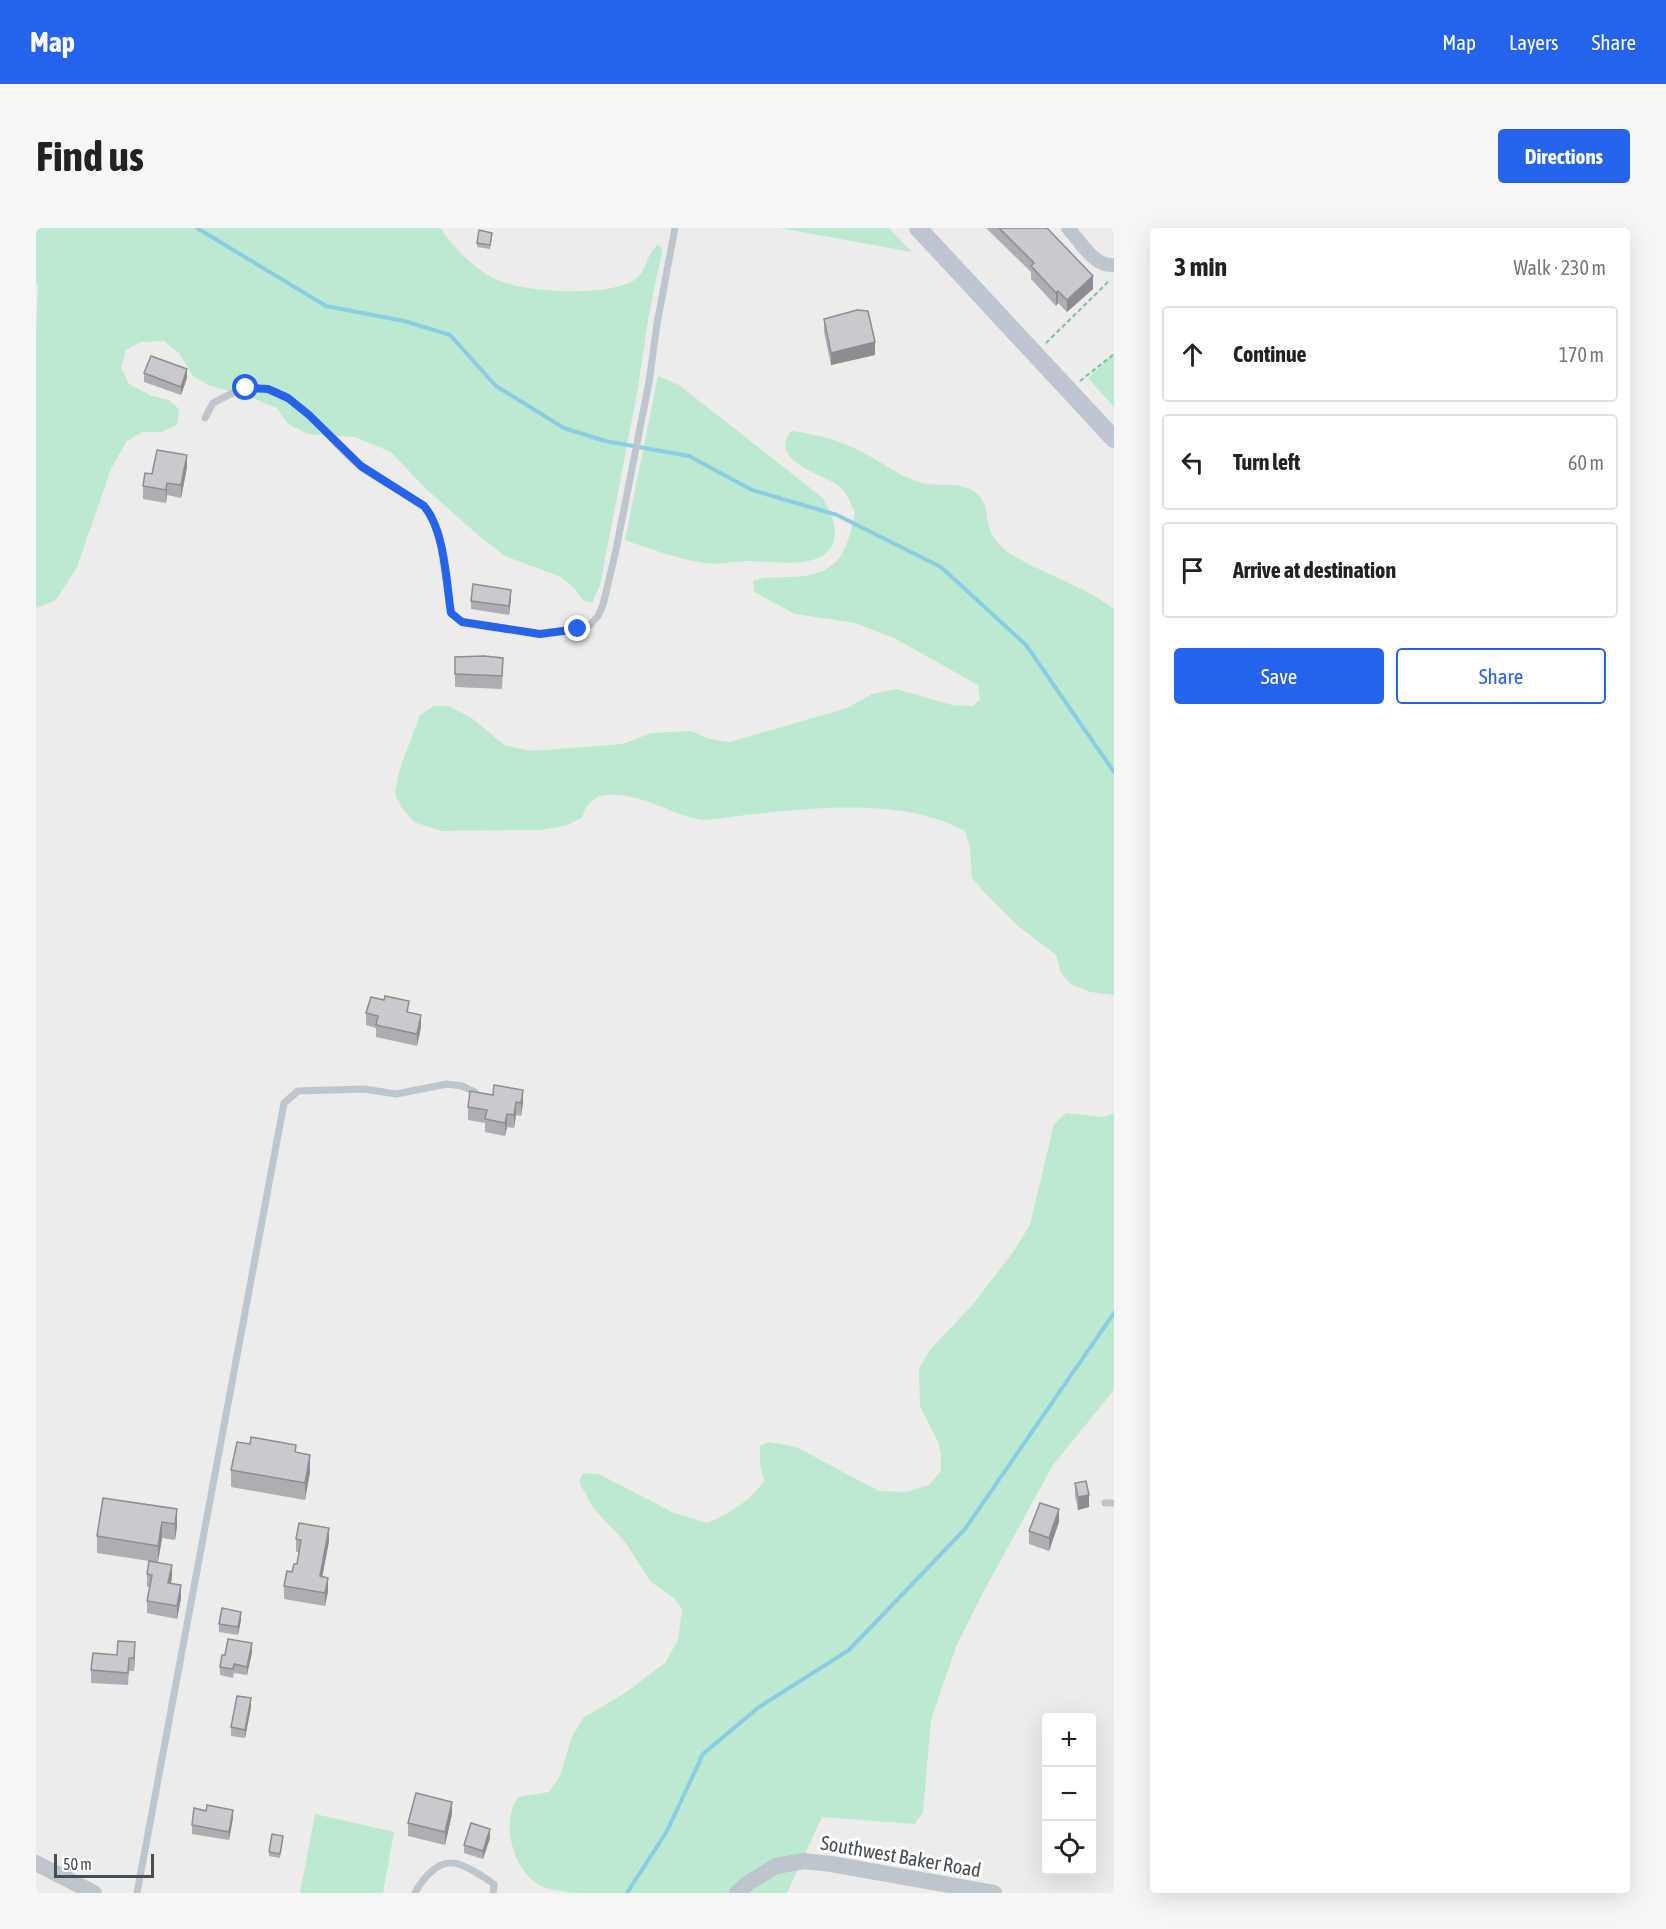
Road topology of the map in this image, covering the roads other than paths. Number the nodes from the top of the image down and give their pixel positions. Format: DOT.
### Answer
graph roads {
  1 [pos="675,228"];
  2 [pos="1068,228"];
  3 [pos="920,229"];
  4 [pos="1113,265"];
  5 [pos="206,418"];
  6 [pos="1114,439"];
  7 [pos="476,1092"];
  8 [pos="1105,1503"];
  9 [pos="1114,1503"];
  10 [pos="36,1863"];
  11 [pos="94,1893"];
  12 [pos="137,1893"];
  13 [pos="415,1893"];
  14 [pos="493,1893"];
  15 [pos="737,1893"];
  16 [pos="994,1893"];
  1 -- 5 [label="lane"];
  2 -- 4 [label="street"];
  3 -- 6 [label="main road"];
  7 -- 12 [label="lane"];
  8 -- 9 [label="lane"];
  10 -- 11 [label="street"];
  13 -- 14 [label="lane"];
  15 -- 16 [label="street, Southwest Baker Road"];
}
